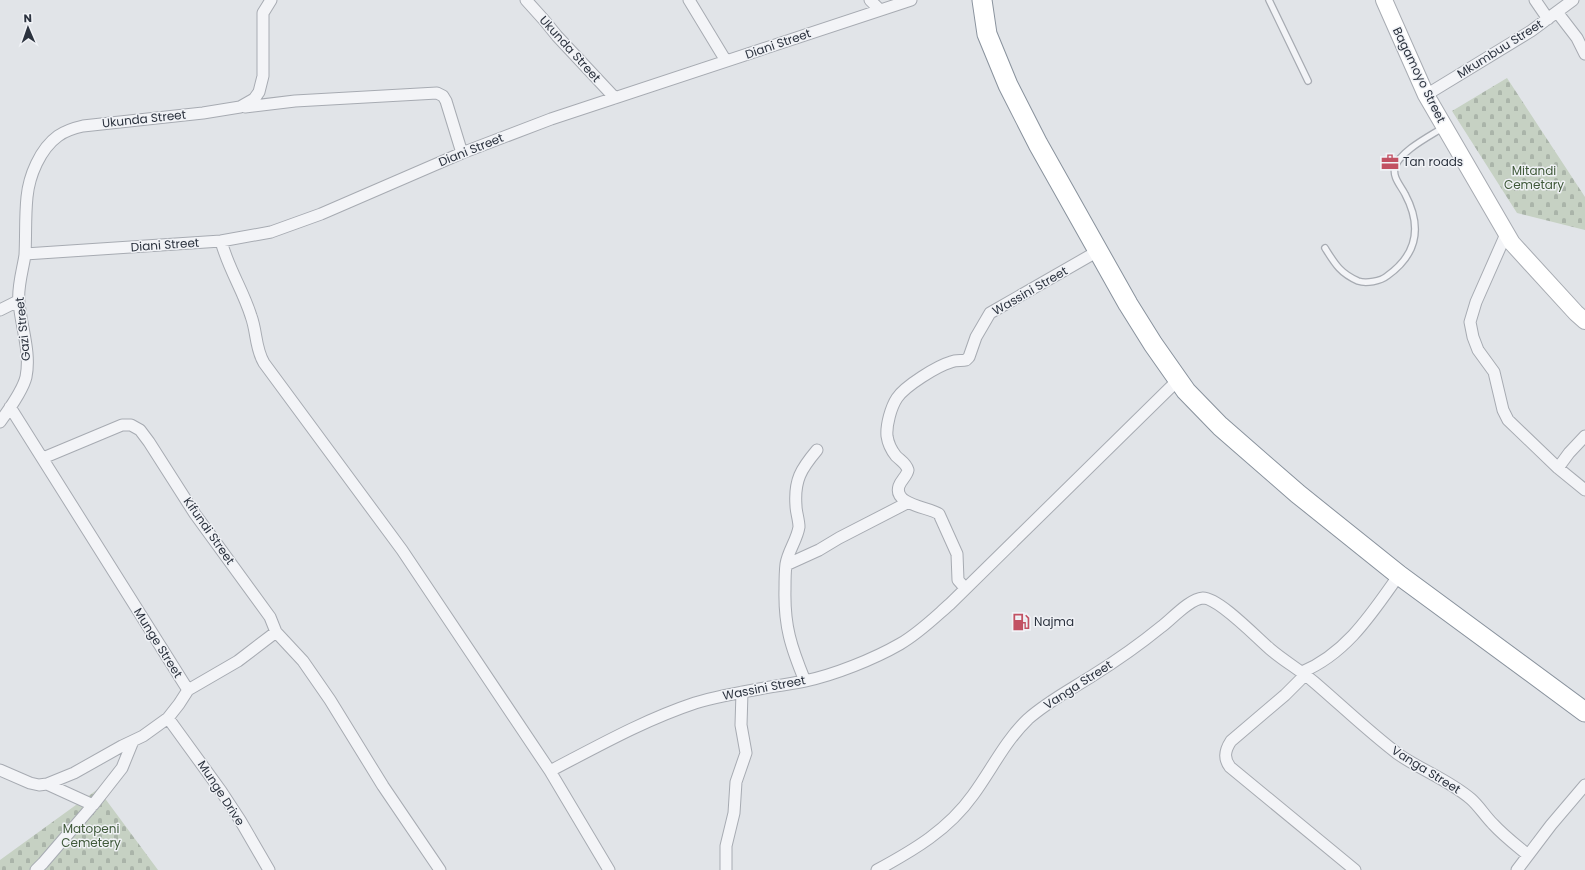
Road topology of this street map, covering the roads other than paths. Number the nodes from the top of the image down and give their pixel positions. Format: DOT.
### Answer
graph roads {
  1 [pos="271,0"];
  2 [pos="526,0"];
  3 [pos="689,0"];
  4 [pos="870,0"];
  5 [pos="911,0"];
  6 [pos="982,0"];
  7 [pos="1268,0"];
  8 [pos="1384,0"];
  9 [pos="1535,0"];
  10 [pos="1573,0"];
  11 [pos="880,10"];
  12 [pos="1553,15"];
  13 [pos="1585,54"];
  14 [pos="726,62"];
  15 [pos="1308,81"];
  16 [pos="1426,96"];
  17 [pos="615,98"];
  18 [pos="240,108"];
  19 [pos="1444,127"];
  20 [pos="462,152"];
  21 [pos="1506,234"];
  22 [pos="221,241"];
  23 [pos="1325,248"];
  24 [pos="1098,251"];
  25 [pos="25,254"];
  26 [pos="18,301"];
  27 [pos="0,310"];
  28 [pos="1585,321"];
  29 [pos="1178,380"];
  30 [pos="10,407"];
  31 [pos="0,422"];
  32 [pos="1585,436"];
  33 [pos="817,450"];
  34 [pos="43,458"];
  35 [pos="1558,468"];
  36 [pos="1585,490"];
  37 [pos="908,503"];
  38 [pos="786,565"];
  39 [pos="1399,575"];
  40 [pos="965,588"];
  41 [pos="276,632"];
  42 [pos="1304,673"];
  43 [pos="805,681"];
  44 [pos="188,690"];
  45 [pos="742,692"];
  46 [pos="1585,712"];
  47 [pos="168,718"];
  48 [pos="133,740"];
  49 [pos="0,770"];
  50 [pos="550,771"];
  51 [pos="47,784"];
  52 [pos="1585,785"];
  53 [pos="93,805"];
  54 [pos="1528,855"];
  55 [pos="36,870"];
  56 [pos="269,870"];
  57 [pos="440,870"];
  58 [pos="609,870"];
  59 [pos="726,870"];
  60 [pos="877,870"];
  61 [pos="1355,870"];
  62 [pos="1517,870"];
  1 -- 18 [label="street, Ukunda Street"];
  2 -- 17 [label="street, Ukunda Street"];
  3 -- 14 [label="street"];
  4 -- 11 [label="street"];
  5 -- 11 [label="street, Diani Street"];
  6 -- 24 [label="highway"];
  7 -- 15 [label="lane"];
  8 -- 16 [label="main road, Bagamoyo Street"];
  9 -- 12 [label="street"];
  10 -- 12 [label="street, Mkumbuu Street"];
  11 -- 14 [label="street, Diani Street"];
  12 -- 13 [label="street"];
  12 -- 16 [label="street, Mkumbuu Street"];
  14 -- 17 [label="street, Diani Street"];
  16 -- 19 [label="main road, Bagamoyo Street"];
  17 -- 20 [label="street, Diani Street"];
  18 -- 20 [label="street"];
  18 -- 25 [label="street, Ukunda Street"];
  19 -- 21 [label="main road, Bagamoyo Street"];
  19 -- 23 [label="lane"];
  20 -- 22 [label="street, Diani Street"];
  21 -- 28 [label="main road, Bagamoyo Street"];
  21 -- 35 [label="street"];
  22 -- 25 [label="street, Diani Street"];
  22 -- 50 [label="street"];
  24 -- 29 [label="highway"];
  24 -- 37 [label="street, Wassini Street"];
  25 -- 26 [label="street, Gazi Street"];
  26 -- 27 [label="street"];
  26 -- 30 [label="street, Gazi Street"];
  29 -- 39 [label="highway"];
  29 -- 40 [label="street, Wassini Street"];
  30 -- 31 [label="street, Gazi Street"];
  30 -- 34 [label="street, Munge Street"];
  32 -- 35 [label="street"];
  33 -- 38 [label="street"];
  34 -- 41 [label="street, Kifundi Street"];
  34 -- 44 [label="street, Munge Street"];
  35 -- 36 [label="street"];
  37 -- 38 [label="street"];
  37 -- 40 [label="street"];
  38 -- 43 [label="street"];
  39 -- 42 [label="street"];
  39 -- 46 [label="highway"];
  40 -- 43 [label="street, Wassini Street"];
  41 -- 44 [label="street"];
  41 -- 57 [label="street, Kifundi Street"];
  42 -- 54 [label="street, Vanga Street"];
  42 -- 60 [label="street, Vanga Street"];
  42 -- 61 [label="street"];
  43 -- 45 [label="street, Wassini Street"];
  44 -- 47 [label="street, Munge Street"];
  45 -- 50 [label="street, Wassini Street"];
  45 -- 59 [label="street"];
  47 -- 48 [label="street, Munge Street"];
  47 -- 56 [label="street, Munge Drive"];
  48 -- 51 [label="street, Munge Street"];
  48 -- 53 [label="street"];
  49 -- 51 [label="street, Munge Street"];
  50 -- 58 [label="street"];
  51 -- 53 [label="street"];
  52 -- 54 [label="street"];
  53 -- 55 [label="street"];
  54 -- 62 [label="street"];
}
